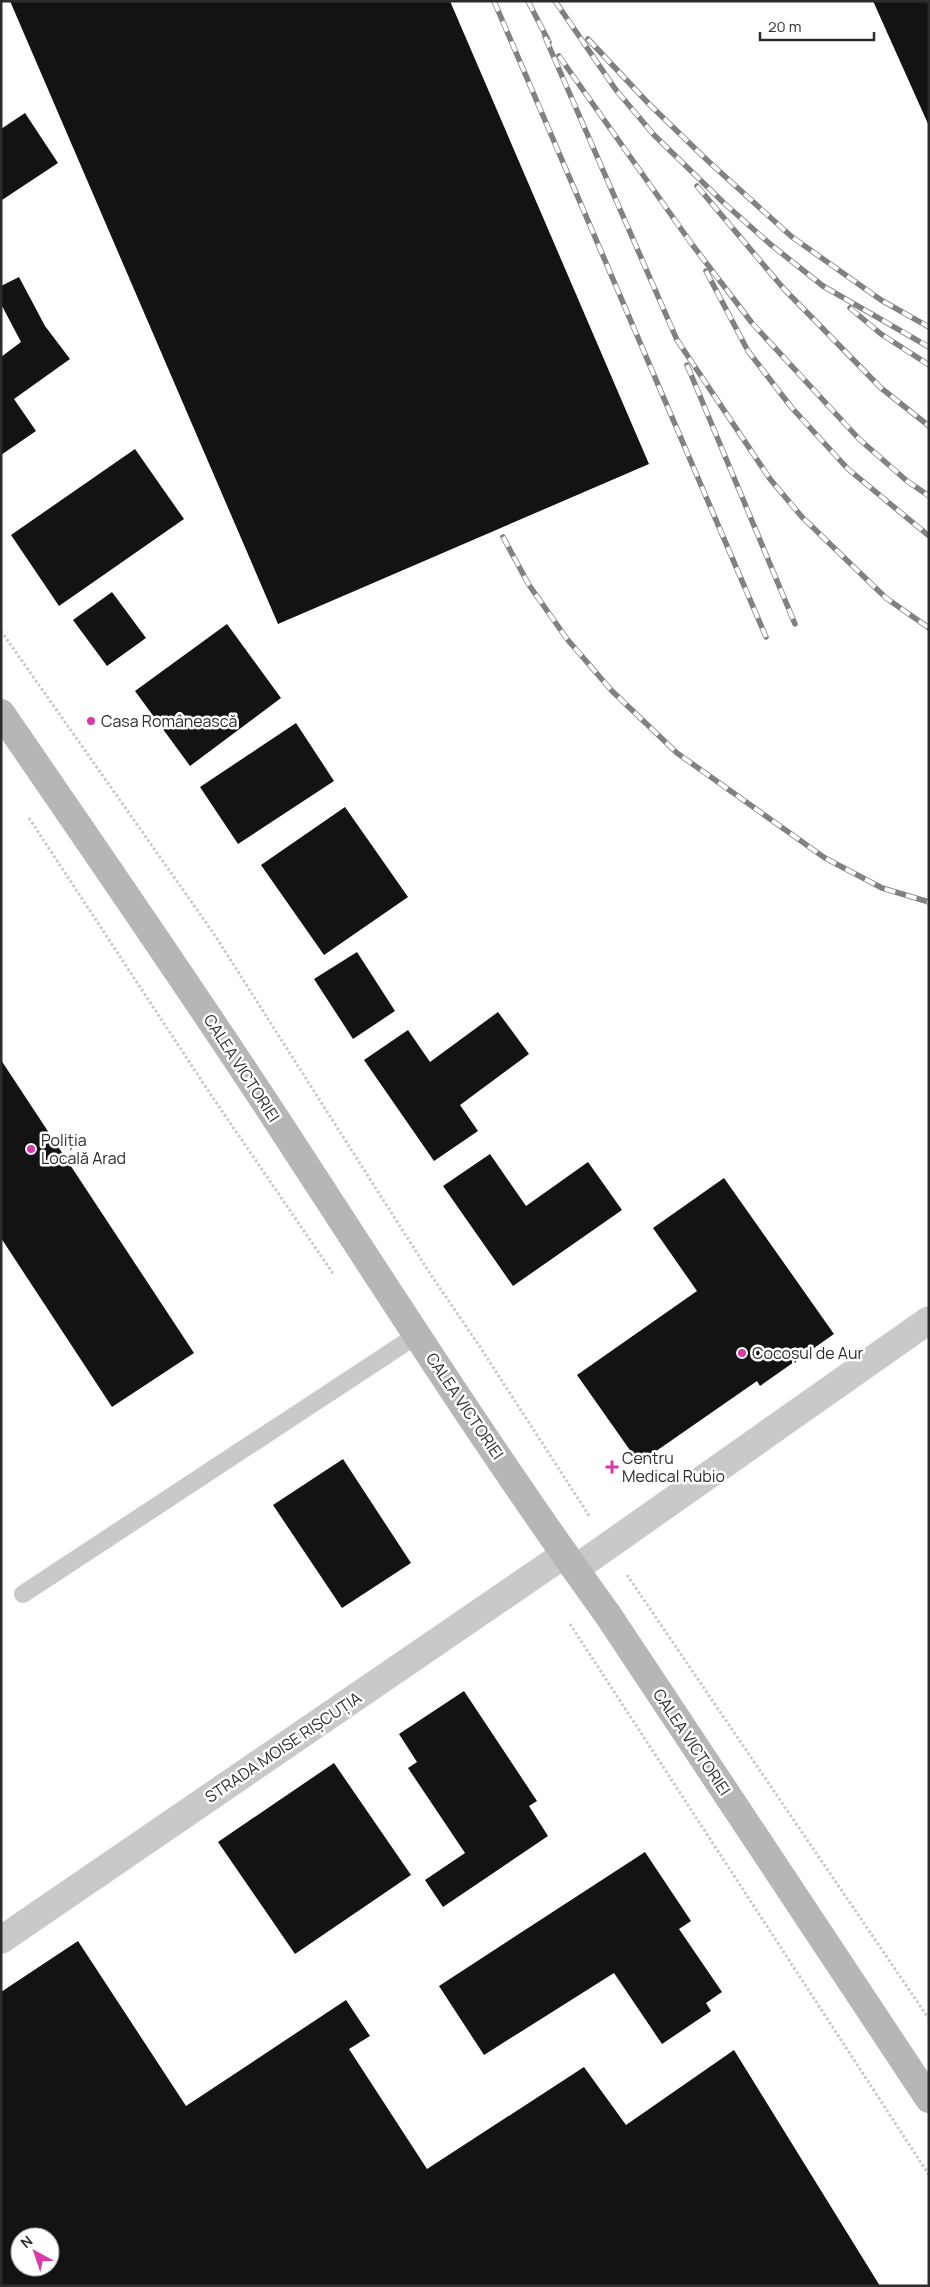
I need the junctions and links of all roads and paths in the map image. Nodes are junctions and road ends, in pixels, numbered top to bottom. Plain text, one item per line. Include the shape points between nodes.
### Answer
1 (1, 631) edge
2 (1, 713) edge
3 (929, 1320) edge
4 (417, 1334) junction
5 (608, 1546) junction
6 (570, 1562) junction
7 (23, 1594) dead end
8 (1, 1940) edge
9 (929, 2019) edge
10 (929, 2099) edge

1 - 5 path via 214,934 425,1267
2 - 4 main road, CALEA VICTORIEI via 198,1000
3 - 5 street, STRADA MOISE RIȘCUȚIA
4 - 6 main road, CALEA VICTORIEI
4 - 7 lane
5 - 6 street, STRADA MOISE RIȘCUȚIA
5 - 9 path
6 - 8 street, STRADA MOISE RIȘCUȚIA
6 - 10 main road, CALEA VICTORIEI

